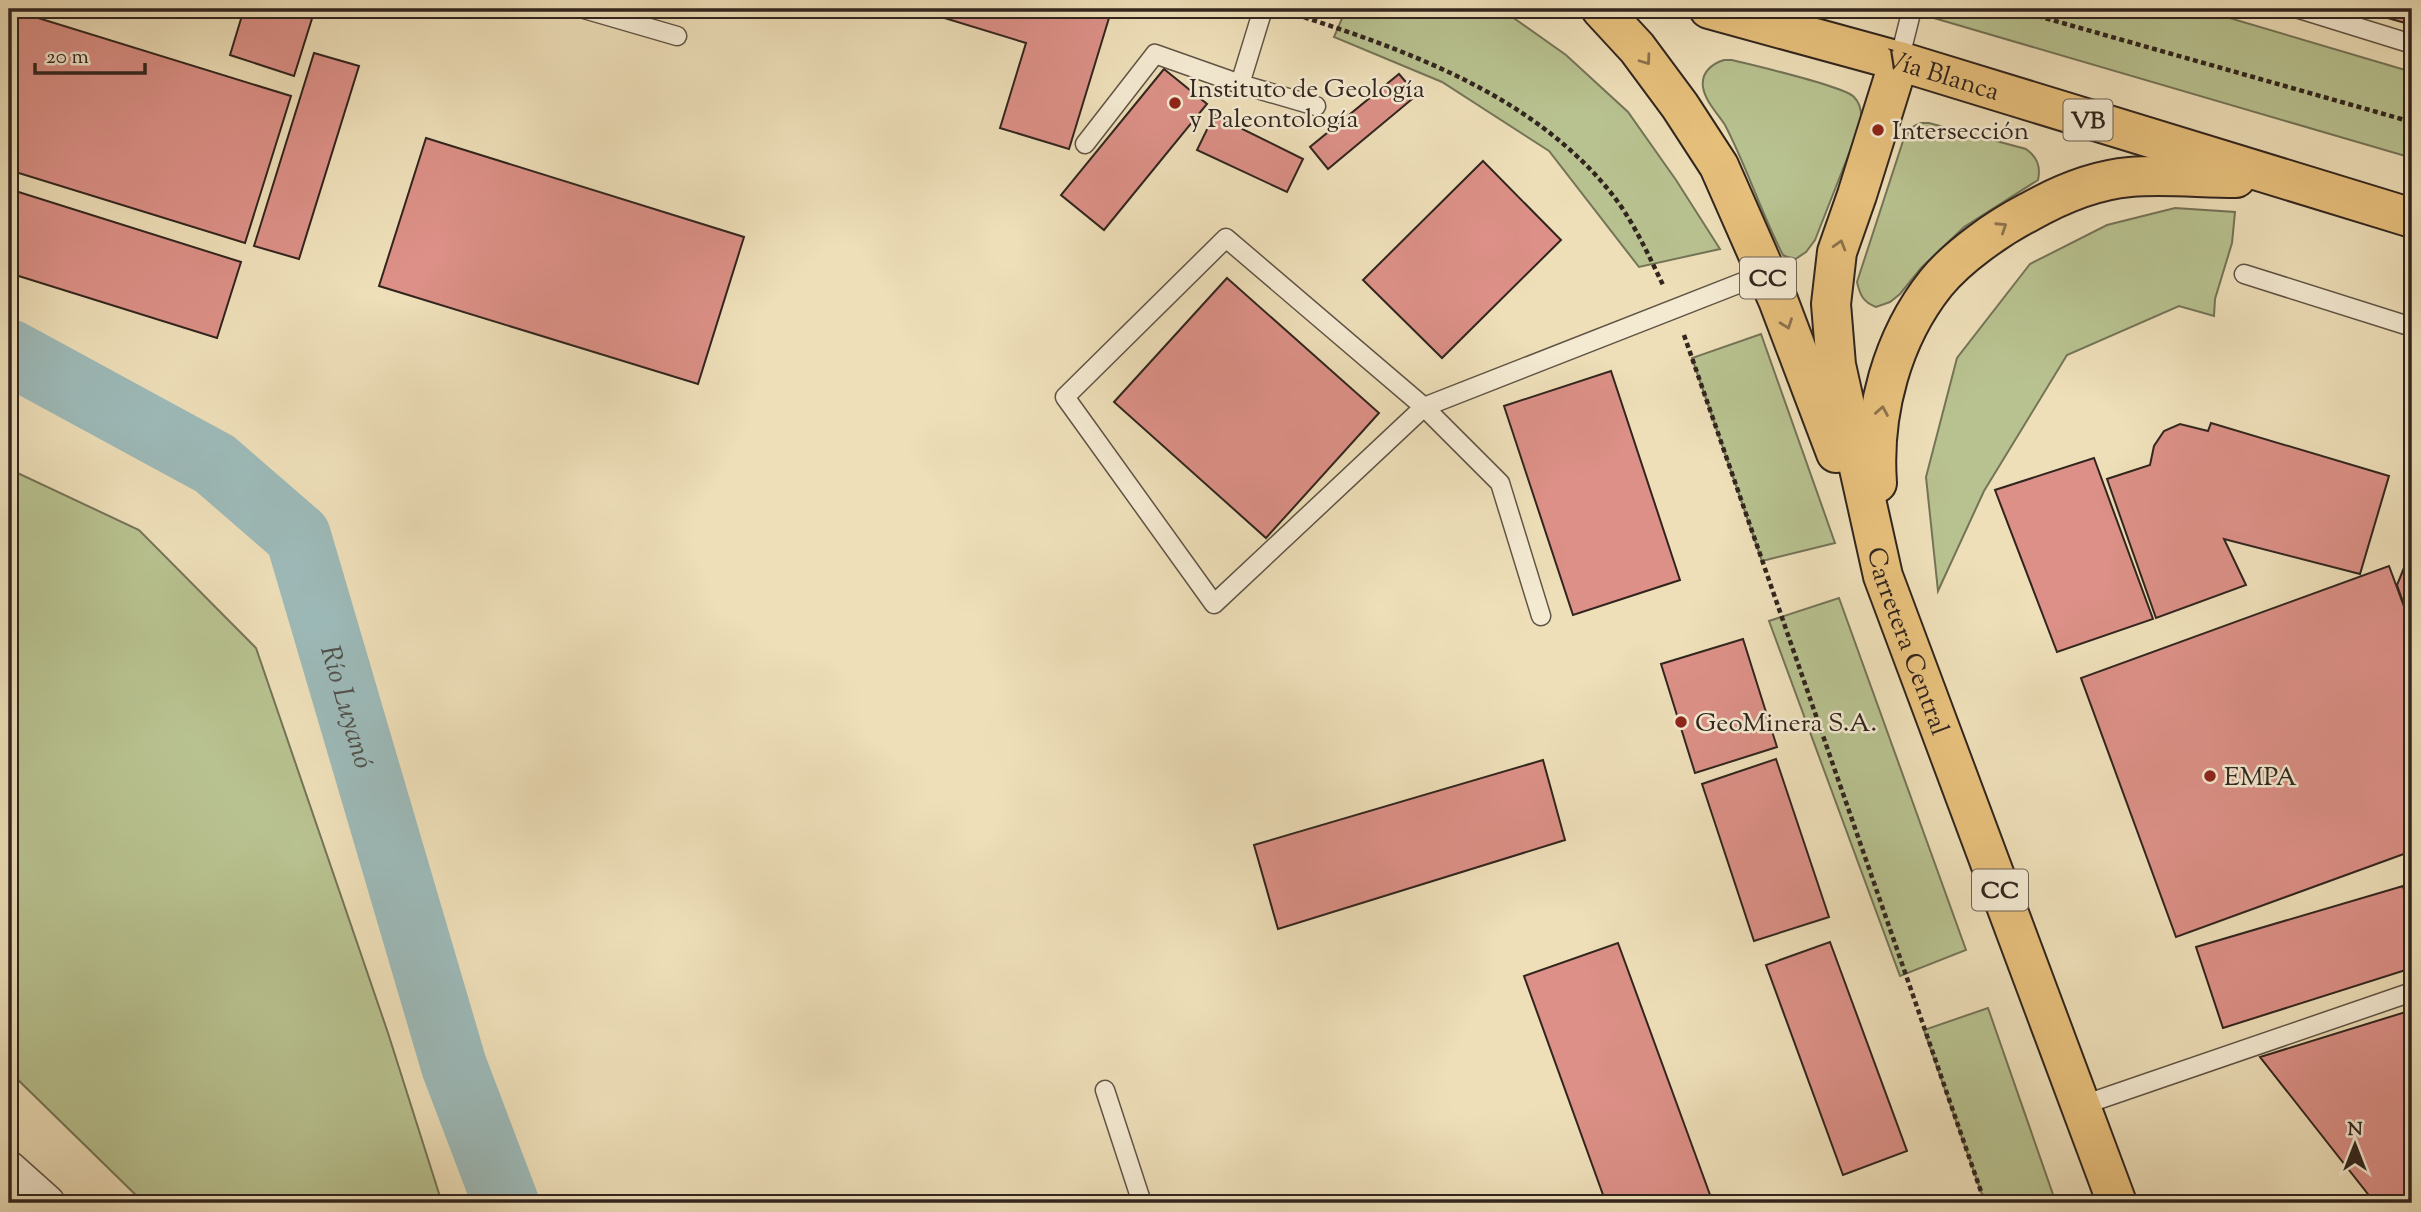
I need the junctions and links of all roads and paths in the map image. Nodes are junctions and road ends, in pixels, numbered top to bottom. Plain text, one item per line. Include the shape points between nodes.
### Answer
1 (584, 9) edge
2 (1263, 9) edge
3 (1278, 9) edge
4 (1601, 9) edge
5 (1709, 9) edge
6 (1912, 9) edge
7 (2013, 9) edge
8 (2299, 9) edge
9 (677, 36) dead end
10 (2412, 44) edge
11 (1899, 61) junction
12 (1240, 83) junction
13 (1316, 106) dead end
14 (2412, 122) edge
15 (1085, 144) dead end
16 (2278, 178) junction
17 (2412, 218) edge
18 (1766, 273) junction
19 (2244, 274) dead end
20 (1675, 309) junction
21 (2412, 327) edge
22 (1424, 407) junction
23 (1883, 576) junction
24 (1541, 616) dead end
25 (2412, 992) edge
26 (1105, 1090) dead end
27 (2080, 1106) junction
28 (9, 1169) edge
29 (47, 1203) edge
30 (1142, 1203) edge
31 (1986, 1203) edge
32 (2117, 1203) edge

1 - 9 lane
2 - 12 lane
3 - 20 path via 1371,39 1469,81 1552,133 1607,188 1639,236
4 -> 18 main road, CC via 1637,48 1719,166
5 - 11 main road, Vía Blanca
6 - 11 lane
7 - 14 path
8 - 10 lane
11 - 16 main road, Vía Blanca / VB
23 -> 11 main road, Carretera Central / CC via 1836,365 1831,304 1837,252
12 - 13 lane
12 - 15 lane via 1155,54
16 - 17 main road, Vía Blanca / VB
23 -> 16 main road via 1875,452 1883,404 1900,341 1937,282 1999,228 2076,191 2130,177
18 - 20 lane
18 -> 23 main road, CC
19 - 21 lane
20 - 22 lane
20 - 31 path
22 - 22 lane via 1226,238 1065,397 1214,604
22 - 24 lane via 1500,483
23 - 27 main road, Carretera Central / CC
25 - 27 lane
26 - 30 lane
27 - 32 main road, Carretera Central / CC
28 - 29 street

